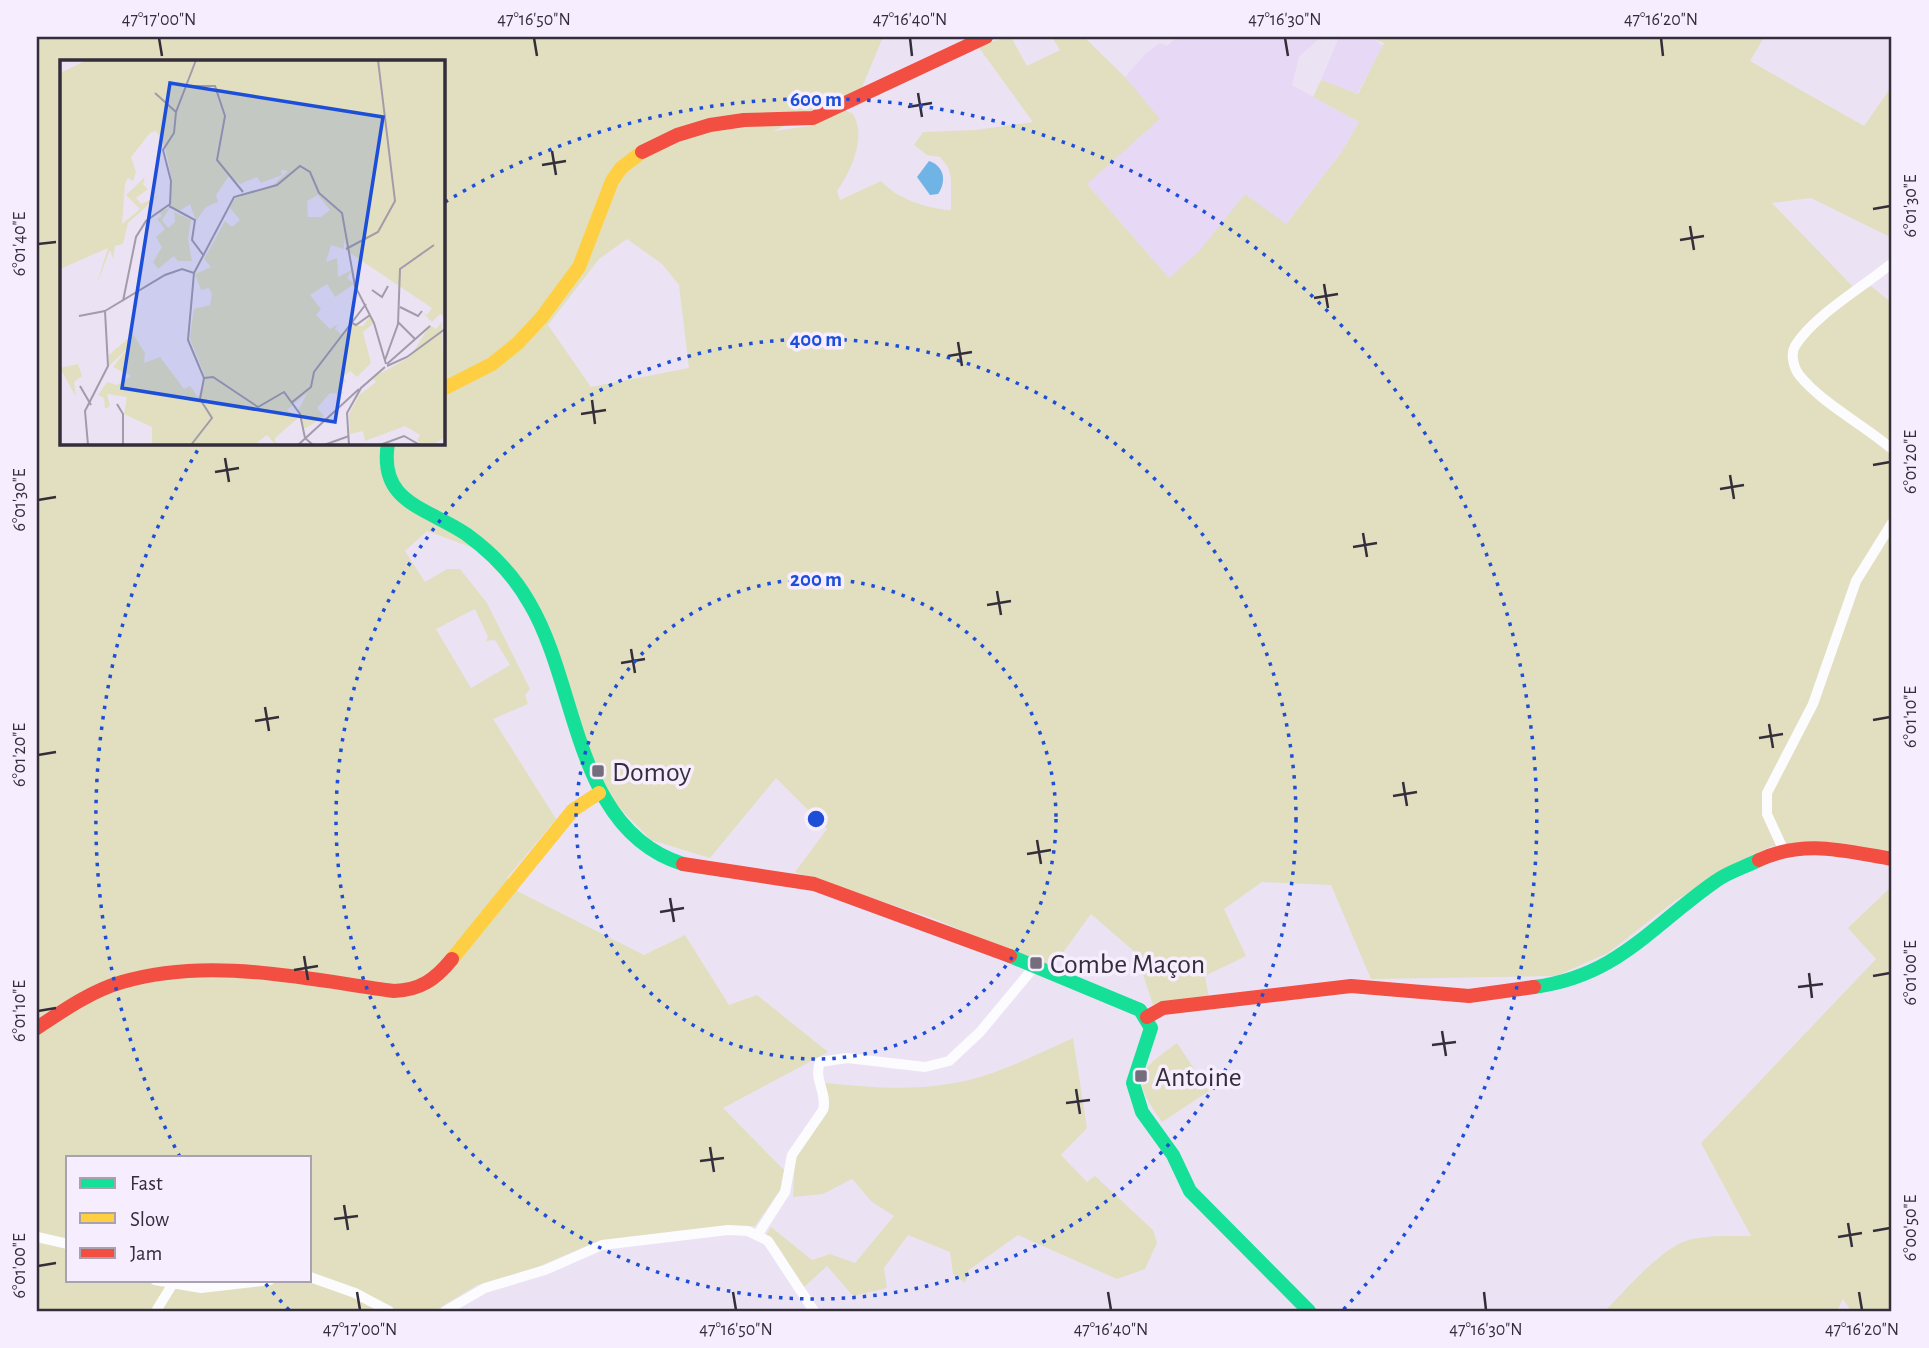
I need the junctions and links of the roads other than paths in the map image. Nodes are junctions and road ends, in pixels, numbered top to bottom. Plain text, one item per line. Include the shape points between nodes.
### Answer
1 (986, 37) edge
2 (1892, 263) edge
3 (444, 389) edge
4 (388, 444) edge
5 (1892, 449) edge
6 (1892, 523) edge
7 (599, 793) junction
8 (1783, 849) junction
9 (1892, 859) edge
10 (1035, 966) junction
11 (1147, 1017) junction
12 (37, 1028) edge
13 (758, 1234) junction
14 (37, 1237) edge
15 (66, 1244) edge
16 (312, 1278) edge
17 (162, 1282) edge
18 (253, 1282) edge
19 (172, 1285) junction
20 (156, 1311) edge
21 (389, 1311) edge
22 (445, 1311) edge
23 (814, 1311) edge
24 (1309, 1311) edge

1 - 3 street via 813,118 711,126 631,159 606,193 579,267 536,325 497,364
2 - 5 street via 1852,292 1795,346 1794,368 1811,387
4 - 7 street via 383,464 399,494 467,535 512,578 531,604 549,642
6 - 8 street via 1856,581 1813,704 1767,793 1767,814
7 - 10 street via 624,828 663,857 702,870 764,874 814,884
7 - 12 street via 573,810 439,975 415,990 241,971 187,971 149,975 109,987
8 - 9 street via 1818,847
8 - 11 street via 1717,880 1600,969 1564,984 1469,996 1351,986 1164,1008
10 - 11 street
10 - 13 street via 980,1032 949,1061 925,1067 847,1058 820,1062 817,1075 826,1102 824,1111 792,1155 785,1192
11 - 24 street via 1151,1034 1133,1083 1142,1112 1173,1155 1190,1191
13 - 22 street via 728,1230 603,1245 545,1270 485,1288
13 - 23 street via 768,1241
14 - 15 street
16 - 21 street
17 - 19 street
18 - 19 street
19 - 20 street

